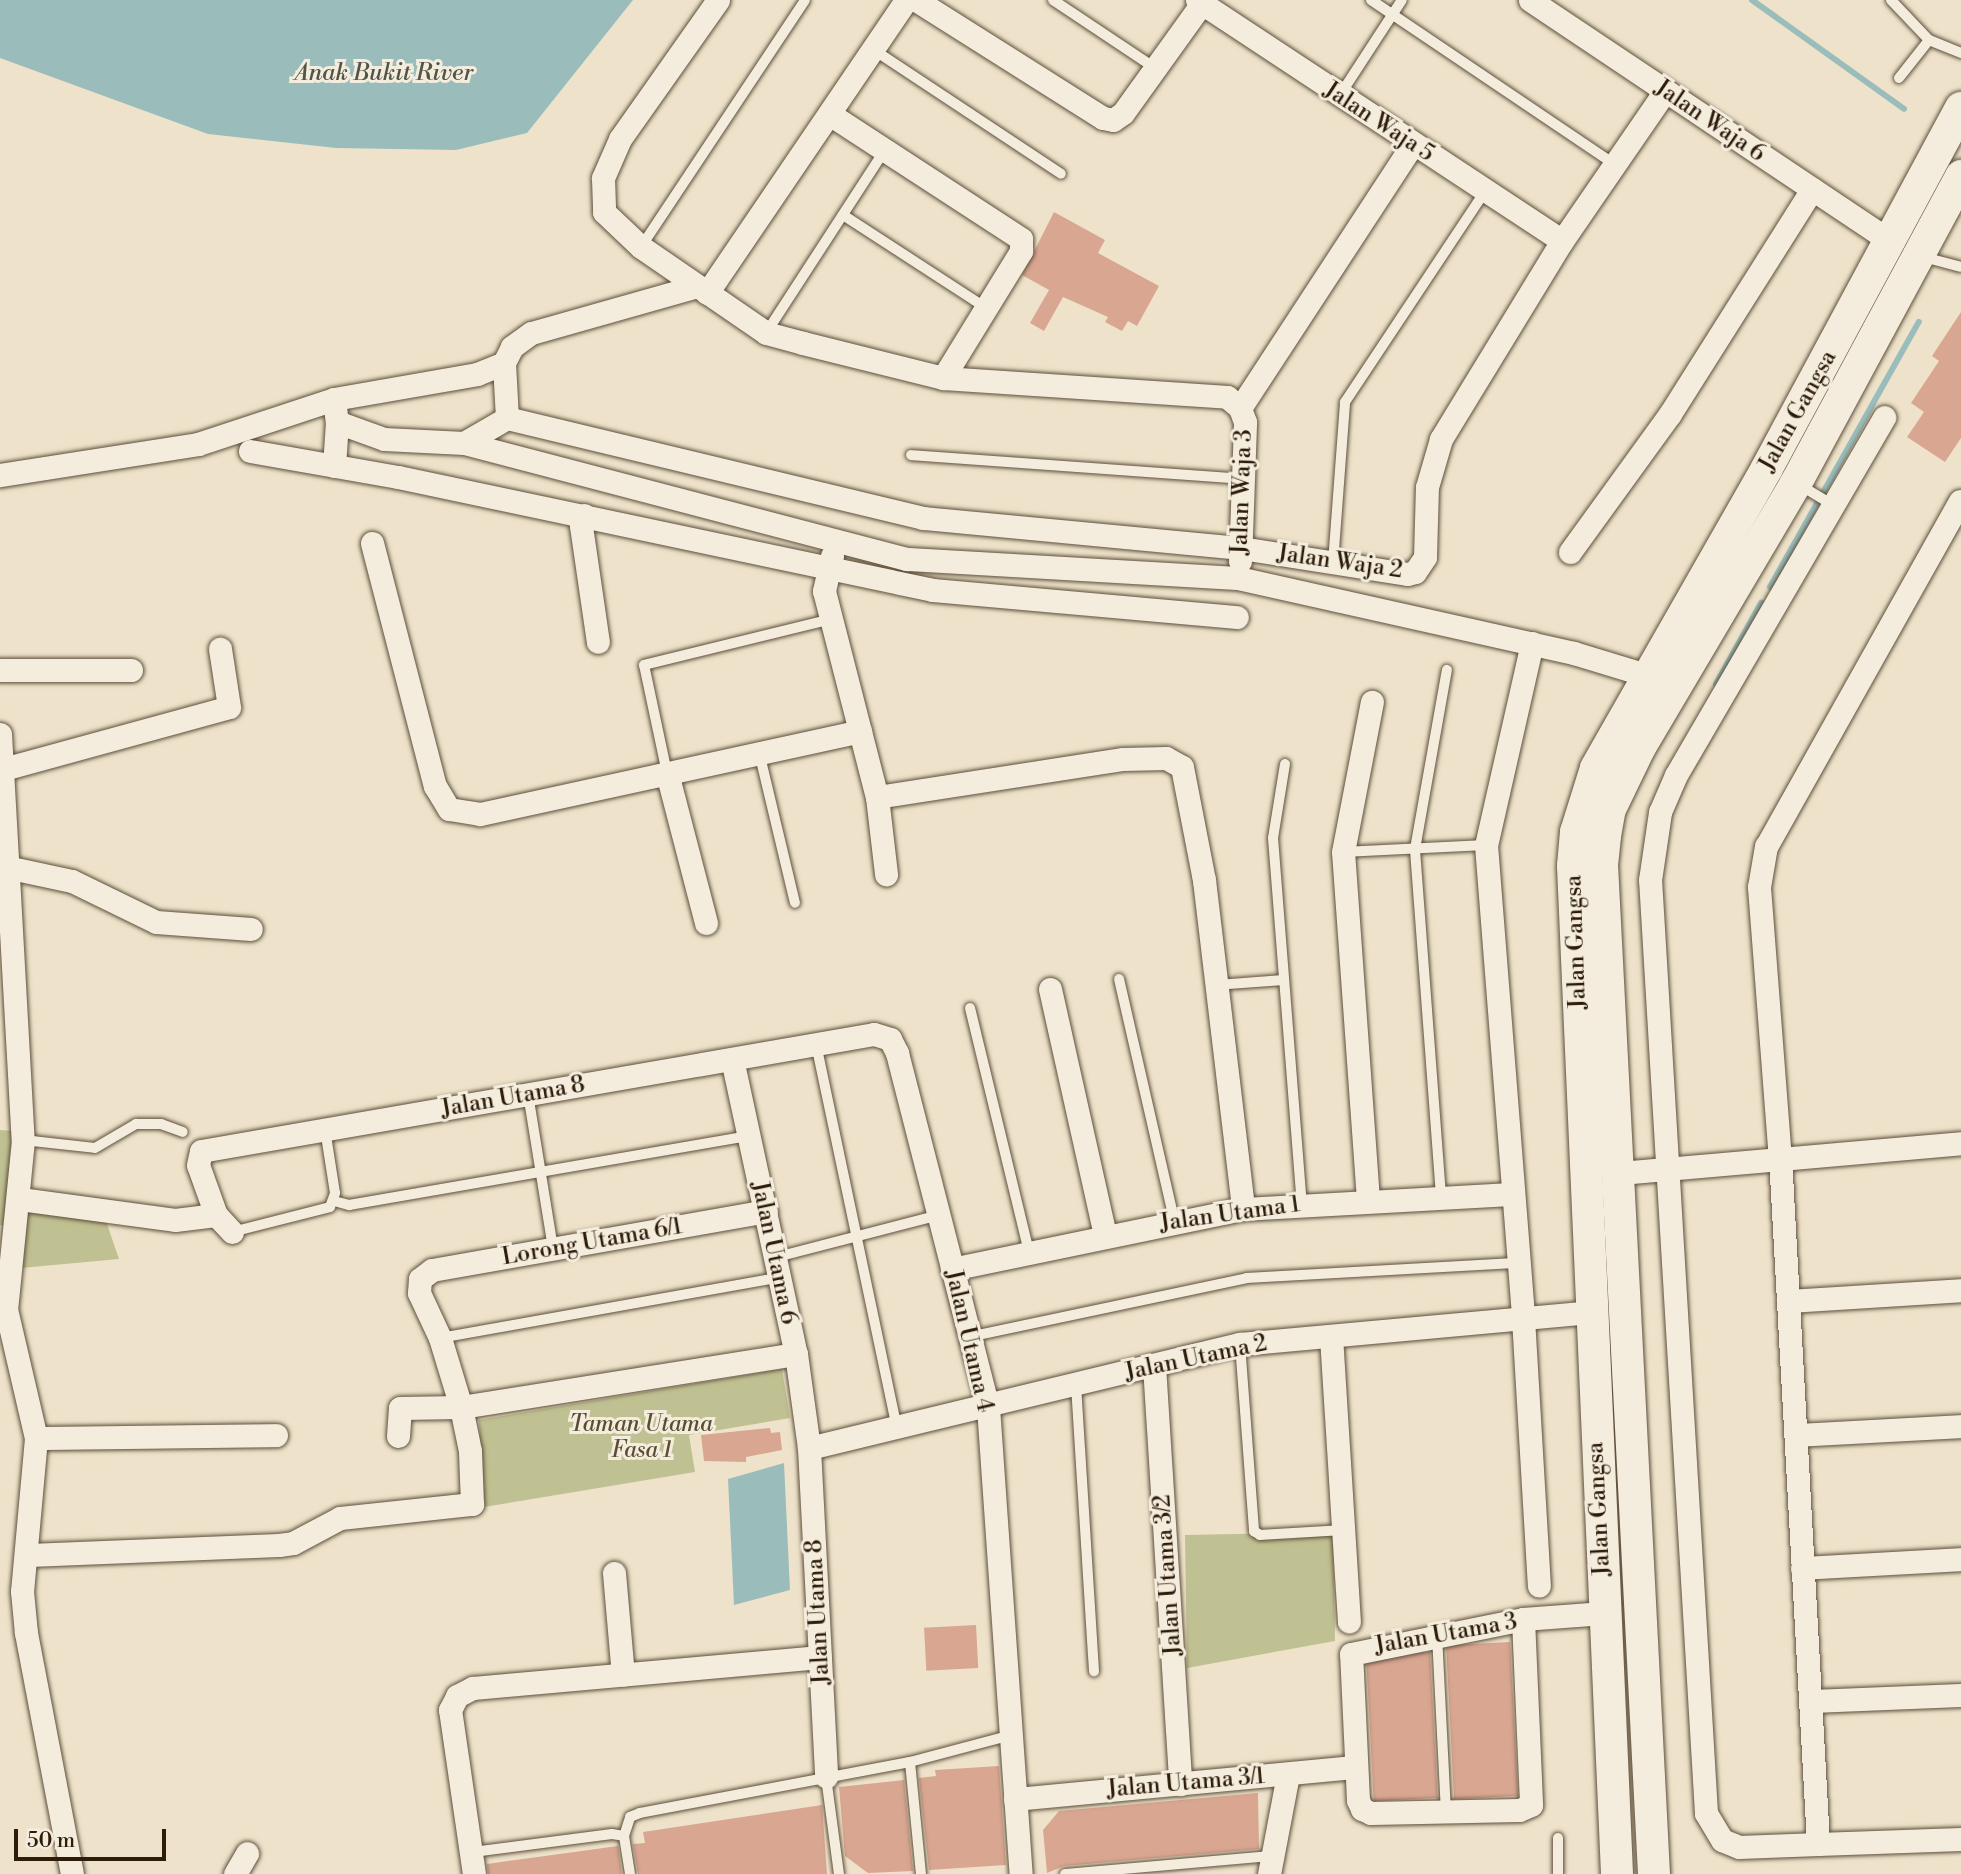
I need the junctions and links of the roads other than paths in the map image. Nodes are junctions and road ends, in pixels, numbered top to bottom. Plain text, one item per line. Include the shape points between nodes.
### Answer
1 (718, 0) edge
2 (805, 0) edge
3 (906, 0) edge
4 (916, 0) edge
5 (1053, 0) edge
6 (1371, 0) edge
7 (1402, 0) edge
8 (1530, 0) edge
9 (1894, 1) edge
10 (1200, 2) edge
11 (1392, 14) junction
12 (1929, 40) junction
13 (874, 50) junction
14 (1961, 53) edge
15 (1155, 68) junction
16 (1899, 79) dead end
17 (1665, 91) junction
18 (1340, 96) junction
19 (1961, 108) edge
20 (831, 115) junction
21 (1412, 145) junction
22 (886, 148) junction
23 (1614, 164) junction
24 (1061, 174) dead end
25 (1961, 176) edge
26 (1812, 189) junction
27 (1486, 190) junction
28 (843, 215) junction
29 (1562, 241) junction
30 (641, 247) junction
31 (1904, 248) junction
32 (1961, 267) edge
33 (700, 290) junction
34 (986, 308) junction
35 (766, 333) junction
36 (504, 363) junction
37 (943, 377) junction
38 (334, 399) junction
39 (1240, 408) junction
40 (1884, 417) dead end
41 (506, 418) junction
42 (337, 422) junction
43 (464, 443) junction
44 (250, 451) dead end
45 (911, 455) dead end
46 (334, 466) junction
47 (0, 475) edge
48 (1244, 479) junction
49 (1799, 485) junction
50 (1960, 501) edge
51 (1829, 502) junction
52 (584, 515) junction
53 (835, 542) junction
54 (372, 543) dead end
55 (1241, 548) junction
56 (1570, 552) dead end
57 (1333, 563) junction
58 (1048, 567) junction
59 (829, 569) junction
60 (1238, 578) junction
61 (1045, 600) junction
62 (1237, 617) dead end
63 (831, 619) junction
64 (598, 642) dead end
65 (1532, 643) junction
66 (219, 649) dead end
67 (0, 670) edge
68 (131, 670) dead end
69 (1447, 670) dead end
70 (1646, 675) junction
71 (1372, 702) dead end
72 (860, 731) junction
73 (0, 734) edge
74 (759, 752) junction
75 (1285, 764) dead end
76 (3, 769) junction
77 (667, 773) junction
78 (877, 797) junction
79 (1486, 845) junction
80 (1415, 849) junction
81 (1343, 852) junction
82 (10, 868) junction
83 (886, 874) dead end
84 (795, 903) dead end
85 (706, 923) dead end
86 (251, 929) dead end
87 (1119, 979) dead end
88 (1282, 980) junction
89 (1213, 985) junction
90 (1050, 989) dead end
91 (970, 1008) dead end
92 (890, 1039) joint
93 (816, 1044) junction
94 (732, 1059) junction
95 (528, 1094) junction
96 (325, 1129) junction
97 (183, 1132) dead end
98 (749, 1136) junction
99 (23, 1140) junction
100 (1961, 1143) edge
101 (1780, 1157) junction
102 (1668, 1170) junction
103 (540, 1173) junction
104 (1620, 1173) junction
105 (1513, 1194) junction
106 (1441, 1196) junction
107 (20, 1199) junction
108 (1368, 1200) junction
109 (334, 1201) junction
110 (1302, 1203) junction
111 (1243, 1209) junction
112 (766, 1211) junction
113 (939, 1215) junction
114 (1174, 1220) junction
115 (224, 1223) junction
116 (1105, 1235) junction
117 (858, 1236) junction
118 (553, 1249) junction
119 (1029, 1252) junction
120 (1519, 1263) junction
121 (779, 1267) junction
122 (952, 1269) junction
123 (1961, 1290) edge
124 (1788, 1301) junction
125 (3, 1309) edge
126 (1590, 1312) junction
127 (1523, 1318) junction
128 (1331, 1336) junction
129 (968, 1337) junction
130 (440, 1338) junction
131 (1240, 1344) junction
132 (796, 1354) junction
133 (1154, 1366) junction
134 (1076, 1385) junction
135 (461, 1407) junction
136 (988, 1407) junction
137 (1961, 1426) edge
138 (897, 1427) junction
139 (276, 1436) dead end
140 (398, 1436) dead end
141 (1796, 1436) junction
142 (36, 1438) junction
143 (809, 1448) junction
144 (1343, 1530) junction
145 (29, 1556) junction
146 (1961, 1559) edge
147 (1802, 1568) junction
148 (614, 1573) dead end
149 (1539, 1587) dead end
150 (1604, 1613) junction
151 (1523, 1619) junction
152 (1349, 1621) dead end
153 (1437, 1635) junction
154 (820, 1657) junction
155 (1094, 1671) dead end
156 (623, 1675) junction
157 (1961, 1695) edge
158 (1811, 1701) junction
159 (1009, 1736) junction
160 (910, 1762) junction
161 (1356, 1767) junction
162 (1288, 1774) junction
163 (826, 1777) junction
164 (1180, 1784) junction
165 (1015, 1799) junction
166 (1446, 1811) junction
167 (624, 1836) junction
168 (1558, 1838) dead end
169 (1961, 1839) edge
170 (1818, 1843) junction
171 (247, 1853) dead end
172 (473, 1863) edge
173 (1270, 1865) edge
174 (72, 1874) edge
175 (234, 1874) edge
176 (630, 1874) edge
177 (839, 1874) edge
178 (921, 1874) edge
179 (1021, 1874) edge
180 (1065, 1874) edge
181 (1558, 1874) edge
182 (1617, 1874) edge
183 (1654, 1874) edge

1 - 30 street via 620,139 603,178 604,212
2 - 30 lane
3 - 13 street
4 - 15 street via 1103,118 1113,120 1123,114
5 - 15 lane
6 - 11 lane
7 - 11 lane
8 - 17 street, Jalan Waja 6
9 - 12 lane
10 - 15 street
10 - 18 street, Jalan Waja 5
11 - 18 lane
11 - 23 lane
12 - 14 lane
12 - 16 lane
13 - 20 street
13 - 24 lane
17 - 23 street, Jalan Waja 2
17 - 26 street, Jalan Waja 6
18 - 21 street, Jalan Waja 5
19 - 31 main road, Jalan Gangsa
20 - 22 street
20 - 33 street
21 - 27 street, Jalan Waja 5
21 - 39 street
22 - 28 lane
22 - 34 street via 1021,239 1021,251
23 - 29 street, Jalan Waja 2
25 - 31 main road, Jalan Gangsa
26 - 31 street, Jalan Waja 6
26 - 56 street via 1670,414
27 - 29 street, Jalan Waja 5
27 - 57 lane via 1345,402
28 - 34 lane
28 - 35 lane
29 - 57 street, Jalan Waja 2 via 1441,439 1427,487 1421,565 1407,574
30 - 33 street
31 - 32 lane
31 - 49 main road, Jalan Gangsa
31 - 70 main road, Jalan Gangsa
33 - 35 street
33 - 36 street via 531,333 512,347
34 - 37 street
35 - 37 street
36 - 38 street via 477,374
36 - 41 street
37 - 39 street via 1227,397
38 - 42 street
38 - 47 street via 198,444
39 - 48 street, Jalan Waja 3 via 1245,422
40 - 51 street
41 - 43 street
41 - 55 street, Jalan Waja 2 via 923,518
42 - 43 street via 384,439
42 - 46 street
43 - 53 street
44 - 46 street
45 - 48 lane
46 - 52 street
48 - 55 street, Jalan Waja 3
49 - 51 lane
49 - 104 main road, Jalan Gangsa via 1640,747 1610,808 1602,865
50 - 101 street via 1869,656 1760,863
51 - 102 street via 1676,775 1660,812 1650,880
52 - 59 street
52 - 64 street via 581,526
53 - 58 street via 907,559
53 - 59 street
54 - 77 street via 435,786 449,809 480,814
55 - 57 street, Jalan Waja 2
55 - 60 street, Jalan Waja 3
58 - 60 street
58 - 61 street
59 - 61 street via 933,590
59 - 63 street via 824,591
60 - 65 street
61 - 62 street
63 - 72 street
63 - 77 lane via 644,665
65 - 70 street
65 - 79 street
66 - 76 street via 229,707
67 - 68 street
69 - 80 lane
70 - 126 main road, Jalan Gangsa via 1582,803 1573,866
71 - 81 street
72 - 74 street
72 - 78 street
73 - 76 street
74 - 77 street
74 - 84 lane
75 - 88 lane via 1273,838
76 - 82 street
77 - 85 street
78 - 83 street
78 - 89 street via 1123,759 1175,761 1187,778 1204,880
79 - 80 lane
79 - 105 street
80 - 81 lane
80 - 106 lane
81 - 108 street
82 - 86 street via 72,881 156,922
82 - 99 street
87 - 114 lane
88 - 89 lane
88 - 110 lane
89 - 111 street
90 - 116 street
91 - 119 lane
92 - 93 street, Jalan Utama 8 via 874,1034
92 - 113 street, Jalan Utama 4
93 - 94 street, Jalan Utama 8
93 - 117 lane
94 - 95 street, Jalan Utama 8
94 - 98 street, Jalan Utama 6
95 - 96 street, Jalan Utama 8
95 - 103 lane
96 - 109 lane
96 - 115 street, Jalan Utama 8 via 201,1151 198,1164
97 - 99 lane via 169,1125 135,1124 95,1147
98 - 103 lane
98 - 112 street, Jalan Utama 6
99 - 107 street
100 - 101 street
101 - 102 street
101 - 124 street
102 - 104 street
102 - 170 street via 1706,1813 1721,1840 1739,1847
103 - 109 lane via 349,1206
103 - 118 lane
104 - 183 main road, Jalan Gangsa
105 - 106 street, Jalan Utama 1
105 - 120 street
106 - 108 street, Jalan Utama 1
107 - 115 street
107 - 125 street
108 - 110 street, Jalan Utama 1
109 - 115 lane via 323,1212
110 - 111 street, Jalan Utama 1
111 - 114 street, Jalan Utama 1
112 - 118 street, Lorong Utama 6/1
112 - 121 street, Jalan Utama 6
113 - 117 lane
113 - 122 street, Jalan Utama 4
114 - 116 street, Jalan Utama 1
116 - 119 street, Jalan Utama 1
117 - 121 lane
117 - 138 lane
118 - 130 street, Lorong Utama 6/1 via 432,1270 420,1279 419,1293
119 - 122 street, Jalan Utama 1
120 - 127 street
120 - 129 lane via 1247,1278
121 - 130 lane
121 - 132 street, Jalan Utama 6
122 - 129 street, Jalan Utama 4
123 - 124 street
124 - 141 street
125 - 142 street
126 - 127 street, Jalan Utama 2
126 - 150 main road, Jalan Gangsa
127 - 128 street, Jalan Utama 2
127 - 149 street
128 - 131 street, Jalan Utama 2
128 - 144 street, Jalan Utama 3
129 - 136 street, Jalan Utama 4
130 - 135 street
131 - 133 street, Jalan Utama 2
131 - 144 lane via 1254,1531 1260,1535
132 - 135 street
132 - 143 street, Jalan Utama 6
133 - 134 street, Jalan Utama 2
133 - 164 street, Jalan Utama 3/2
134 - 136 street, Jalan Utama 2
134 - 155 lane
135 - 140 street via 400,1408
135 - 145 street via 471,1451 472,1504 340,1518 293,1543 279,1545
136 - 138 street, Jalan Utama 2
136 - 159 street, Jalan Utama 4
137 - 141 street
138 - 143 street, Jalan Utama 2
139 - 142 street
141 - 147 street
142 - 145 street
143 - 154 street, Jalan Utama 8
144 - 152 street, Jalan Utama 3
145 - 174 street via 22,1591 26,1633
146 - 147 street
147 - 158 street
148 - 156 street
150 - 151 street, Jalan Utama 3
150 - 182 main road, Jalan Gangsa
151 - 153 street, Jalan Utama 3
151 - 166 street via 1531,1805 1519,1810
153 - 161 street, Jalan Utama 3 via 1351,1654
153 - 166 lane
154 - 156 street
154 - 163 street, Jalan Utama 8
156 - 172 street via 473,1688 457,1696 450,1710
157 - 158 street
158 - 170 street
159 - 160 lane
159 - 165 street, Jalan Utama 4
160 - 163 lane
160 - 178 lane
161 - 162 street, Jalan Utama 3/1
161 - 166 street, Jalan Utama 3 via 1358,1800 1371,1813
162 - 164 street, Jalan Utama 3/1
162 - 173 street
163 - 167 lane via 640,1813 630,1817
163 - 177 lane
164 - 165 street, Jalan Utama 3/1
165 - 179 street, Jalan Utama 4
167 - 172 lane via 612,1834
167 - 176 lane
168 - 181 lane
169 - 170 street
171 - 175 street
173 - 180 lane

